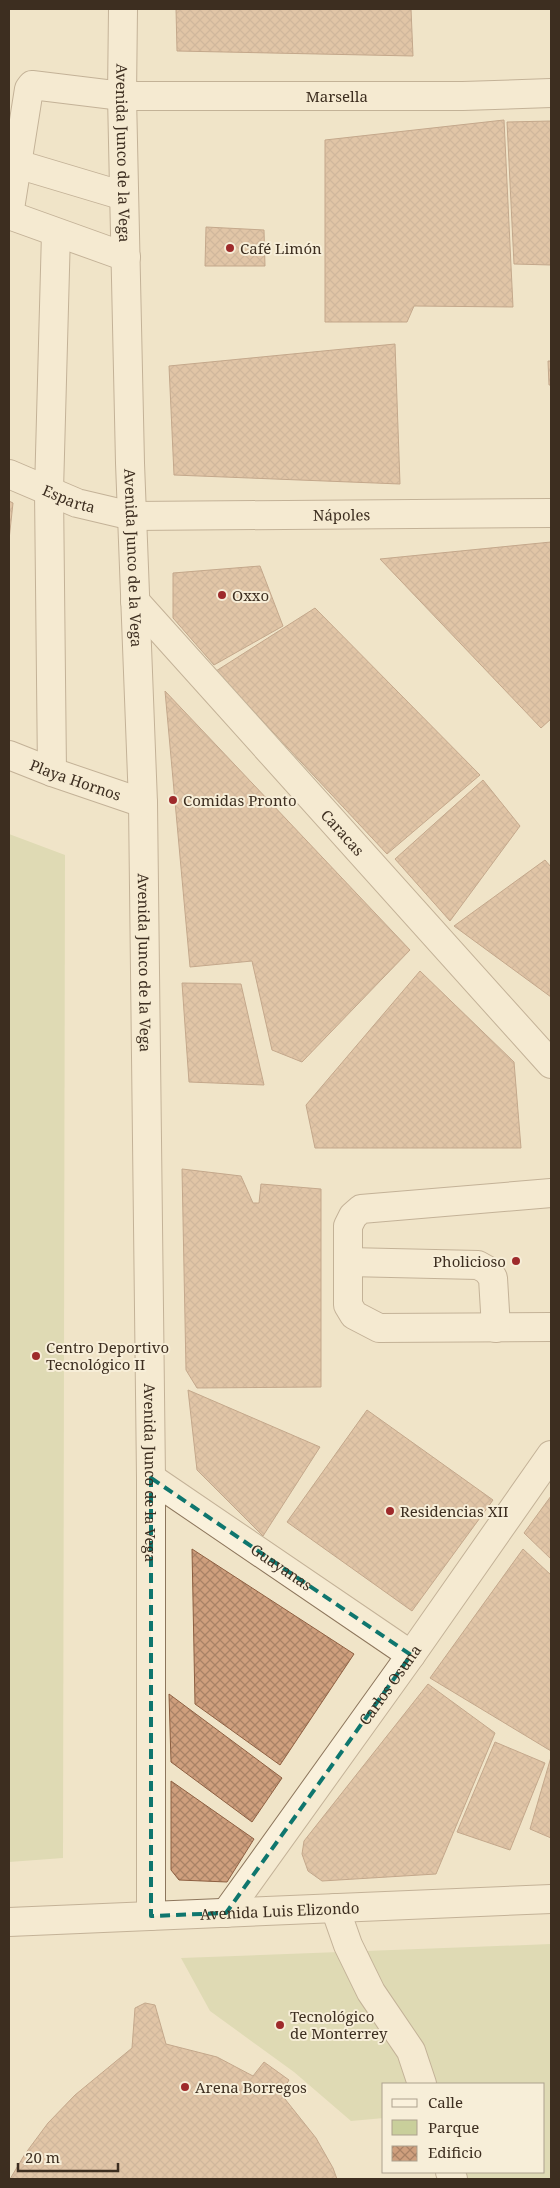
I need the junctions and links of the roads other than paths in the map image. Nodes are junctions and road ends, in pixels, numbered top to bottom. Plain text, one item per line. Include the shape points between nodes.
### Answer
1 (123, 9) edge
2 (551, 93) edge
3 (122, 96) junction
4 (17, 164) junction
5 (124, 196) junction
6 (9, 215) edge
7 (56, 233) junction
8 (126, 257) junction
9 (9, 474) edge
10 (49, 491) junction
11 (551, 513) edge
12 (132, 516) junction
13 (135, 601) junction
14 (9, 755) edge
15 (52, 772) junction
16 (143, 803) junction
17 (551, 1064) edge
18 (551, 1077) edge
19 (551, 1193) edge
20 (348, 1262) junction
21 (551, 1327) edge
22 (496, 1328) junction
23 (551, 1455) edge
24 (151, 1478) junction
25 (411, 1656) junction
26 (551, 1899) edge
27 (335, 1908) junction
28 (226, 1913) junction
29 (151, 1916) junction
30 (9, 1922) edge
31 (422, 2083) edge

1 - 3 street, Avenida Junco de la Vega
2 - 3 street, Marsella
3 - 4 street, Marsella via 30,86
3 - 5 street, Avenida Junco de la Vega
4 - 5 street
4 - 6 street
5 - 8 street, Avenida Junco de la Vega
6 - 7 street
7 - 8 street
7 - 10 street
8 - 12 street, Avenida Junco de la Vega
9 - 10 street, Esparta
10 - 12 street, Esparta
10 - 15 street
11 - 12 street, Nápoles
12 - 13 street, Avenida Junco de la Vega
13 - 16 street, Avenida Junco de la Vega
13 - 17 street, Caracas
14 - 15 street, Playa Hornos
15 - 16 street, Playa Hornos
16 - 24 street, Avenida Junco de la Vega
17 - 18 street
19 - 20 street via 361,1209 348,1226
20 - 22 street via 348,1305 364,1322 379,1328
20 - 22 street via 478,1265 493,1278
21 - 22 street
23 - 25 street, Carlos Osuna
24 - 25 street, Guayanas
24 - 29 street, Avenida Junco de la Vega
25 - 28 street, Carlos Osuna
26 - 27 street, Avenida Luis Elizondo
27 - 28 street, Avenida Luis Elizondo
27 - 31 street via 348,1945 371,1992 411,2051
28 - 29 street, Avenida Luis Elizondo
29 - 30 street, Avenida Luis Elizondo

